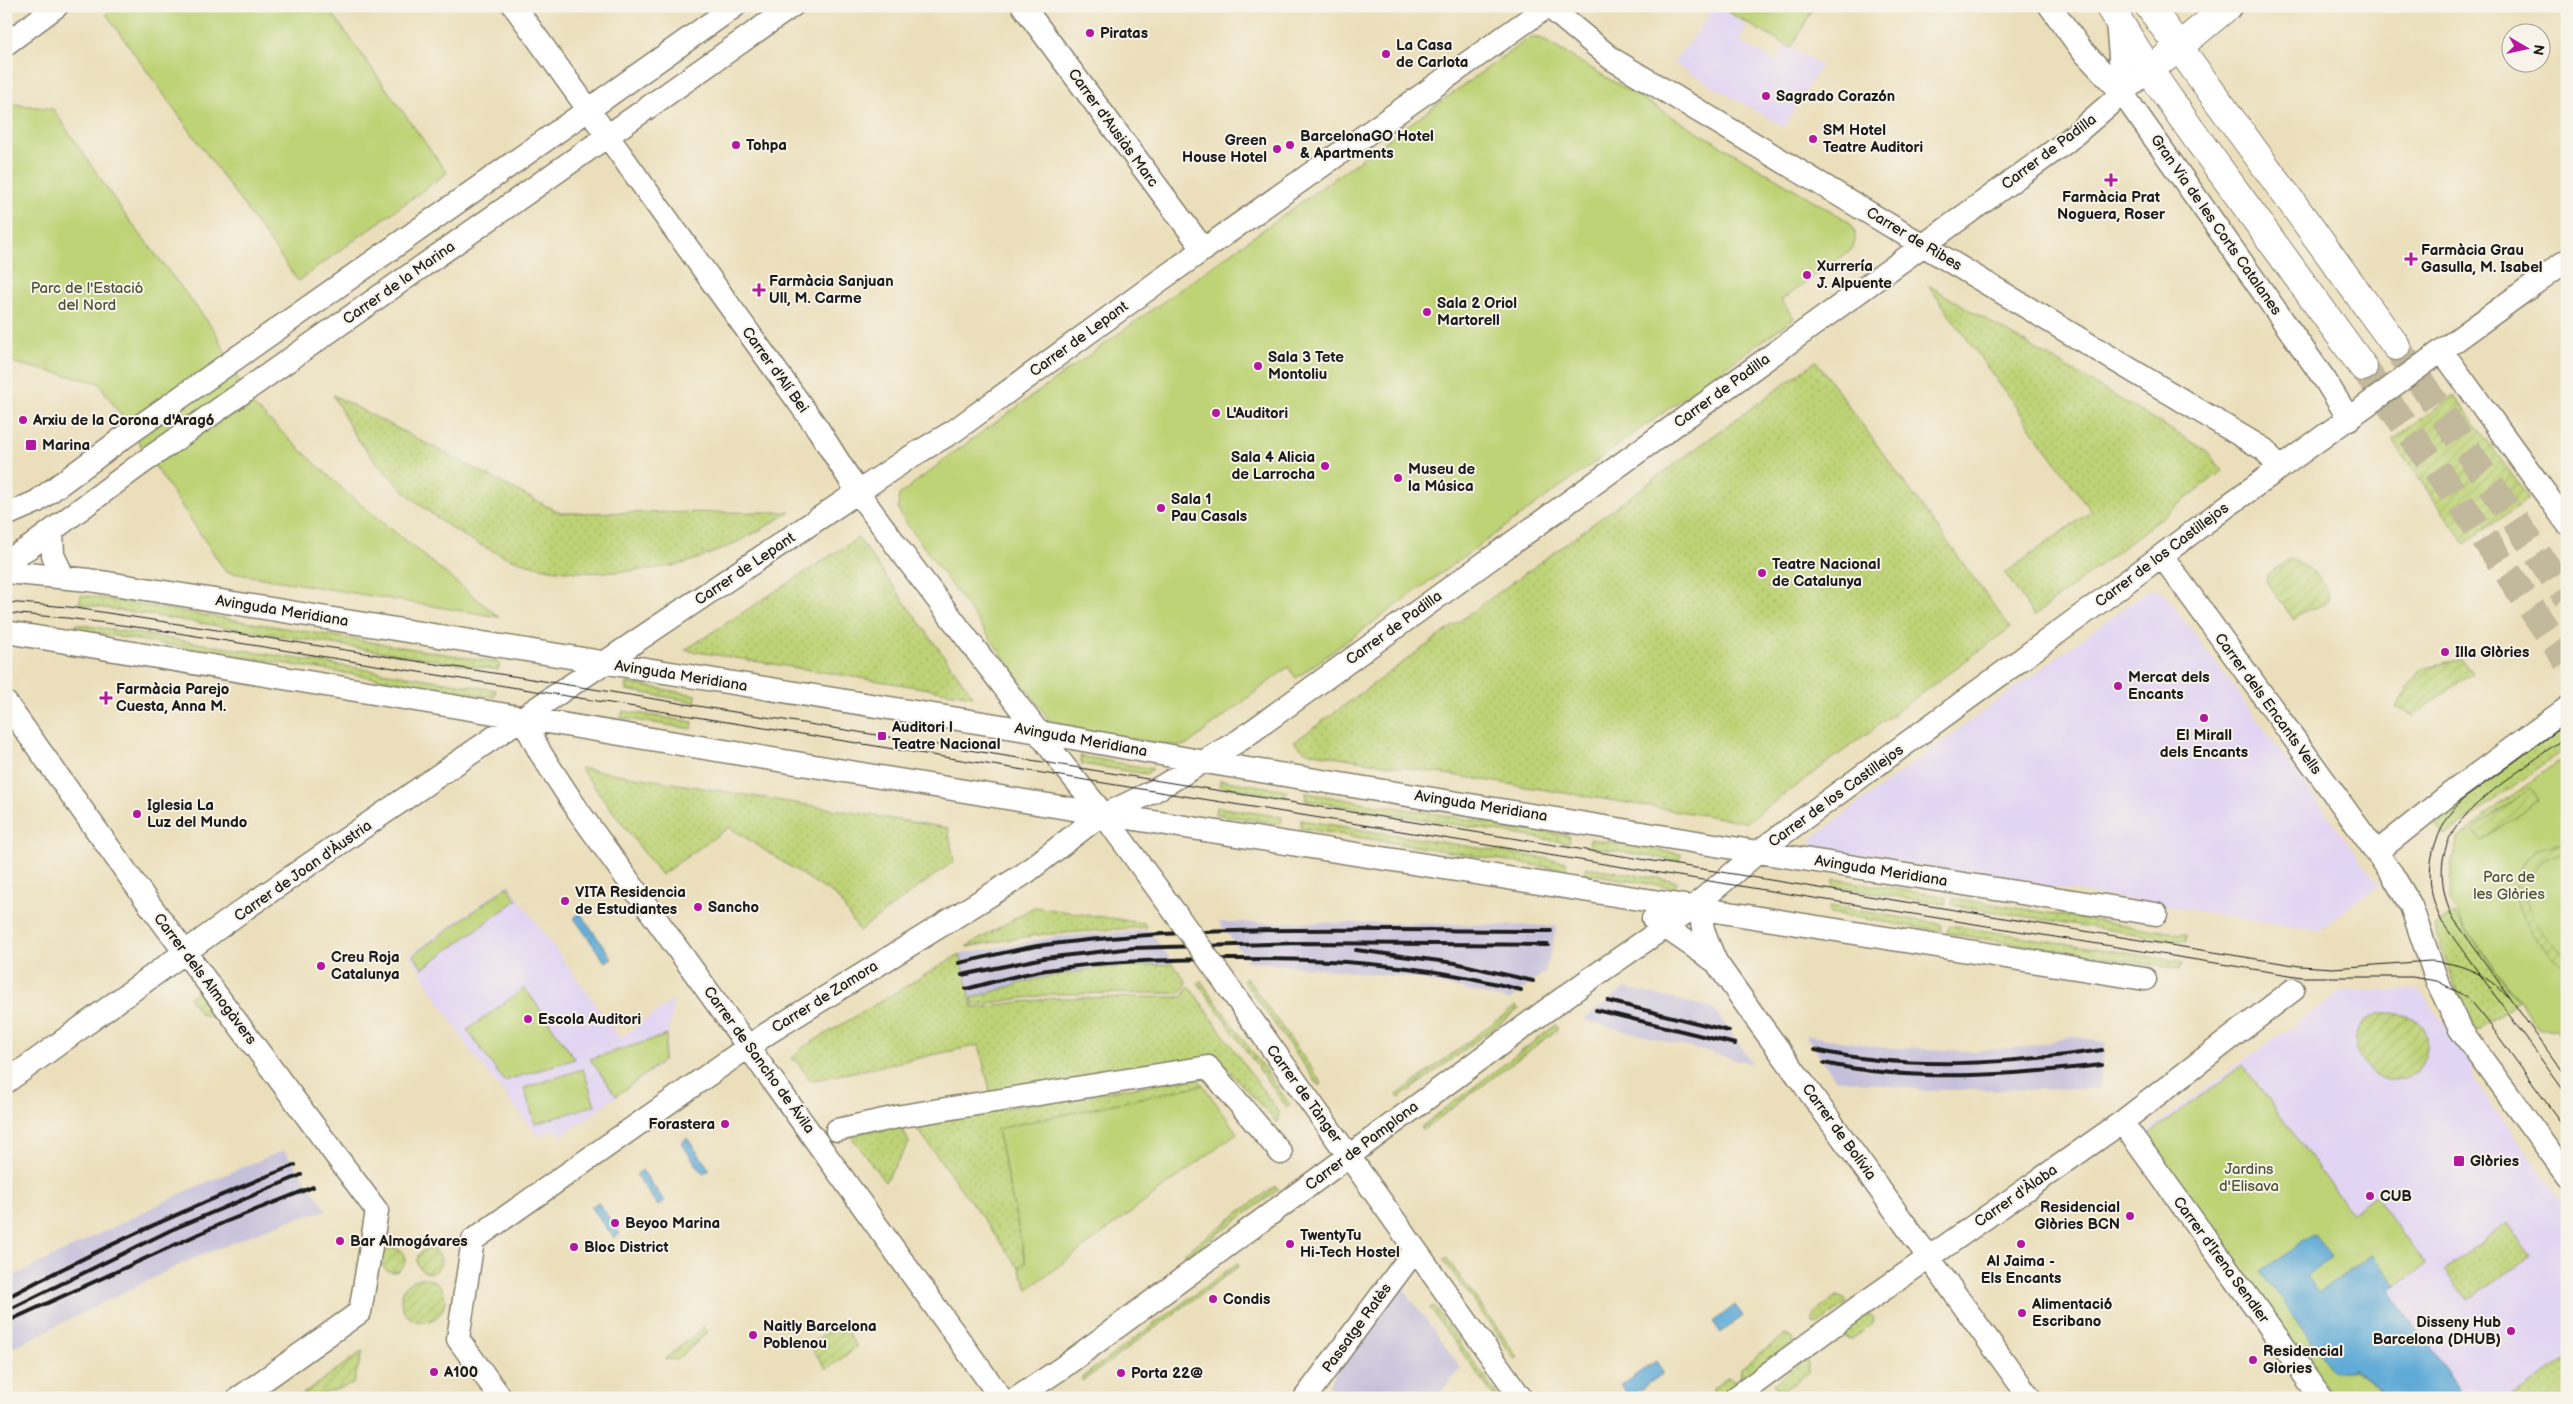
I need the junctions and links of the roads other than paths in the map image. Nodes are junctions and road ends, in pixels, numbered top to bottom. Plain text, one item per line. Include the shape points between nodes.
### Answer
1 (57, 6) edge
2 (514, 6) edge
3 (735, 6) edge
4 (792, 6) edge
5 (1024, 6) edge
6 (1548, 6) edge
7 (2050, 6) edge
8 (2149, 6) edge
9 (2228, 6) edge
10 (2113, 13) edge
11 (6, 44) edge
12 (2178, 48) junction
13 (2149, 70) junction
14 (2123, 94) junction
15 (588, 111) junction
16 (606, 135) junction
17 (1922, 244) junction
18 (1204, 250) junction
19 (2567, 260) edge
20 (2396, 346) tunnel mouth
21 (2442, 351) junction
22 (2363, 368) tunnel mouth
23 (2349, 419) junction
24 (2279, 469) junction
25 (859, 494) junction
26 (6, 515) edge
27 (2567, 523) edge
28 (52, 530) junction
29 (2162, 556) junction
30 (6, 561) edge
31 (6, 572) edge
32 (63, 576) junction
33 (6, 632) edge
34 (603, 664) junction
35 (6, 703) edge
36 (2567, 708) edge
37 (522, 718) junction
38 (1039, 732) junction
39 (1205, 762) junction
40 (1104, 814) junction
41 (1758, 852) junction
42 (2377, 852) junction
43 (1619, 896) junction
44 (1700, 905) junction
45 (2156, 914) dead end
46 (1665, 927) junction
47 (186, 952) junction
48 (1716, 962) junction
49 (2145, 978) dead end
50 (2293, 990) dead end
51 (748, 1047) junction
52 (6, 1082) edge
53 (2122, 1122) junction
54 (837, 1130) dead end
55 (1280, 1153) dead end
56 (1349, 1157) junction
57 (2567, 1175) edge
58 (1928, 1257) junction
59 (1409, 1258) dead end
60 (239, 1398) edge
61 (501, 1398) edge
62 (1001, 1398) edge
63 (1017, 1398) edge
64 (1305, 1398) edge
65 (1521, 1398) edge
66 (1735, 1398) edge
67 (2030, 1398) edge
68 (2321, 1398) edge

1 - 11 street
2 - 15 street, Carrer d'Alí Bei
3 - 15 street
4 - 16 street, Carrer de la Marina
5 - 18 street, Carrer d'Ausiàs Marc
6 - 17 street, Carrer de Ribes via 1612,59
6 - 18 street, Carrer de Lepant
7 - 14 street, Gran Via de les Corts Catalanes via 2081,49
8 - 12 main road
9 - 12 main road, Carrer de Padilla
10 - 13 main road
10 - 14 street
12 - 13 main road, Carrer de Padilla
12 - 20 main road
13 - 14 street, Carrer de Padilla
13 - 22 main road
14 - 17 street, Carrer de Padilla via 2066,142
14 - 23 street, Gran Via de les Corts Catalanes via 2325,380
15 - 16 street, Carrer d'Alí Bei
15 - 26 street, bridge via 36,502
16 - 25 street, Carrer d'Alí Bei via 818,429
16 - 28 street, Carrer de la Marina, bridge
17 - 24 street, Carrer de Ribes via 2265,450
17 - 39 street, Carrer de Padilla via 1240,740
18 - 25 street, Carrer de Lepant via 954,431
19 - 21 street, Carrer de los Castillejos
21 - 23 street, Carrer de los Castillejos
21 - 27 street
23 - 24 street, Carrer de los Castillejos
24 - 29 street, Carrer de los Castillejos
25 - 34 street, Carrer de Lepant
25 - 38 street, Carrer d'Alí Bei
28 - 30 street, Carrer de la Marina
28 - 32 street via 53,554
29 - 41 street, Carrer de los Castillejos
29 - 42 street, Carrer dels Encants Vells
31 - 32 street, Avinguda Meridiana
32 - 34 street, Avinguda Meridiana
33 - 37 street
34 - 37 street, Carrer de Joan d'Àustria
34 - 38 street, Avinguda Meridiana
35 - 47 street, Carrer dels Almogàvers via 146,901
36 - 42 street
37 - 40 street
37 - 47 street, Carrer de Joan d'Àustria
37 - 51 street, Carrer de Sancho de Ávila via 576,808
38 - 39 street, Avinguda Meridiana
38 - 40 street, Carrer d'Alí Bei
39 - 40 street, Carrer de Padilla via 1133,802
39 - 41 street, Avinguda Meridiana
40 - 43 street
40 - 51 street, Carrer de Zamora via 1024,874
40 - 56 street, Carrer de Tànger, bridge
41 - 44 street, Carrer de Pamplona
41 - 45 street, Avinguda Meridiana
42 - 57 street, Carrer dels Encants Vells via 2410,906 2437,982 2460,1029
43 - 44 street
43 - 46 street, Carrer de Bolívia
44 - 46 street, Carrer de Pamplona
44 - 48 street via 1701,924
44 - 49 street
46 - 48 street, Carrer de Bolívia
46 - 56 street, Carrer de Pamplona, bridge
47 - 52 street, Carrer de Joan d'Àustria
47 - 60 street, Carrer dels Almogàvers via 377,1211 360,1312
48 - 58 street, Carrer de Bolívia, bridge
50 - 53 street, Carrer d'Àlaba
51 - 61 street, Carrer de Zamora via 473,1240 458,1340
51 - 62 street, Carrer de Sancho de Ávila
53 - 58 street, Carrer d'Àlaba
53 - 68 street, Carrer d'Irena Sendler
54 - 55 street via 902,1116 1208,1067
56 - 63 street, Carrer de Pamplona via 1063,1368
56 - 65 street, Carrer de Tànger
58 - 66 street, Carrer d'Àlaba
58 - 67 street, Carrer de Bolívia
59 - 64 street, Passatge Ratès

